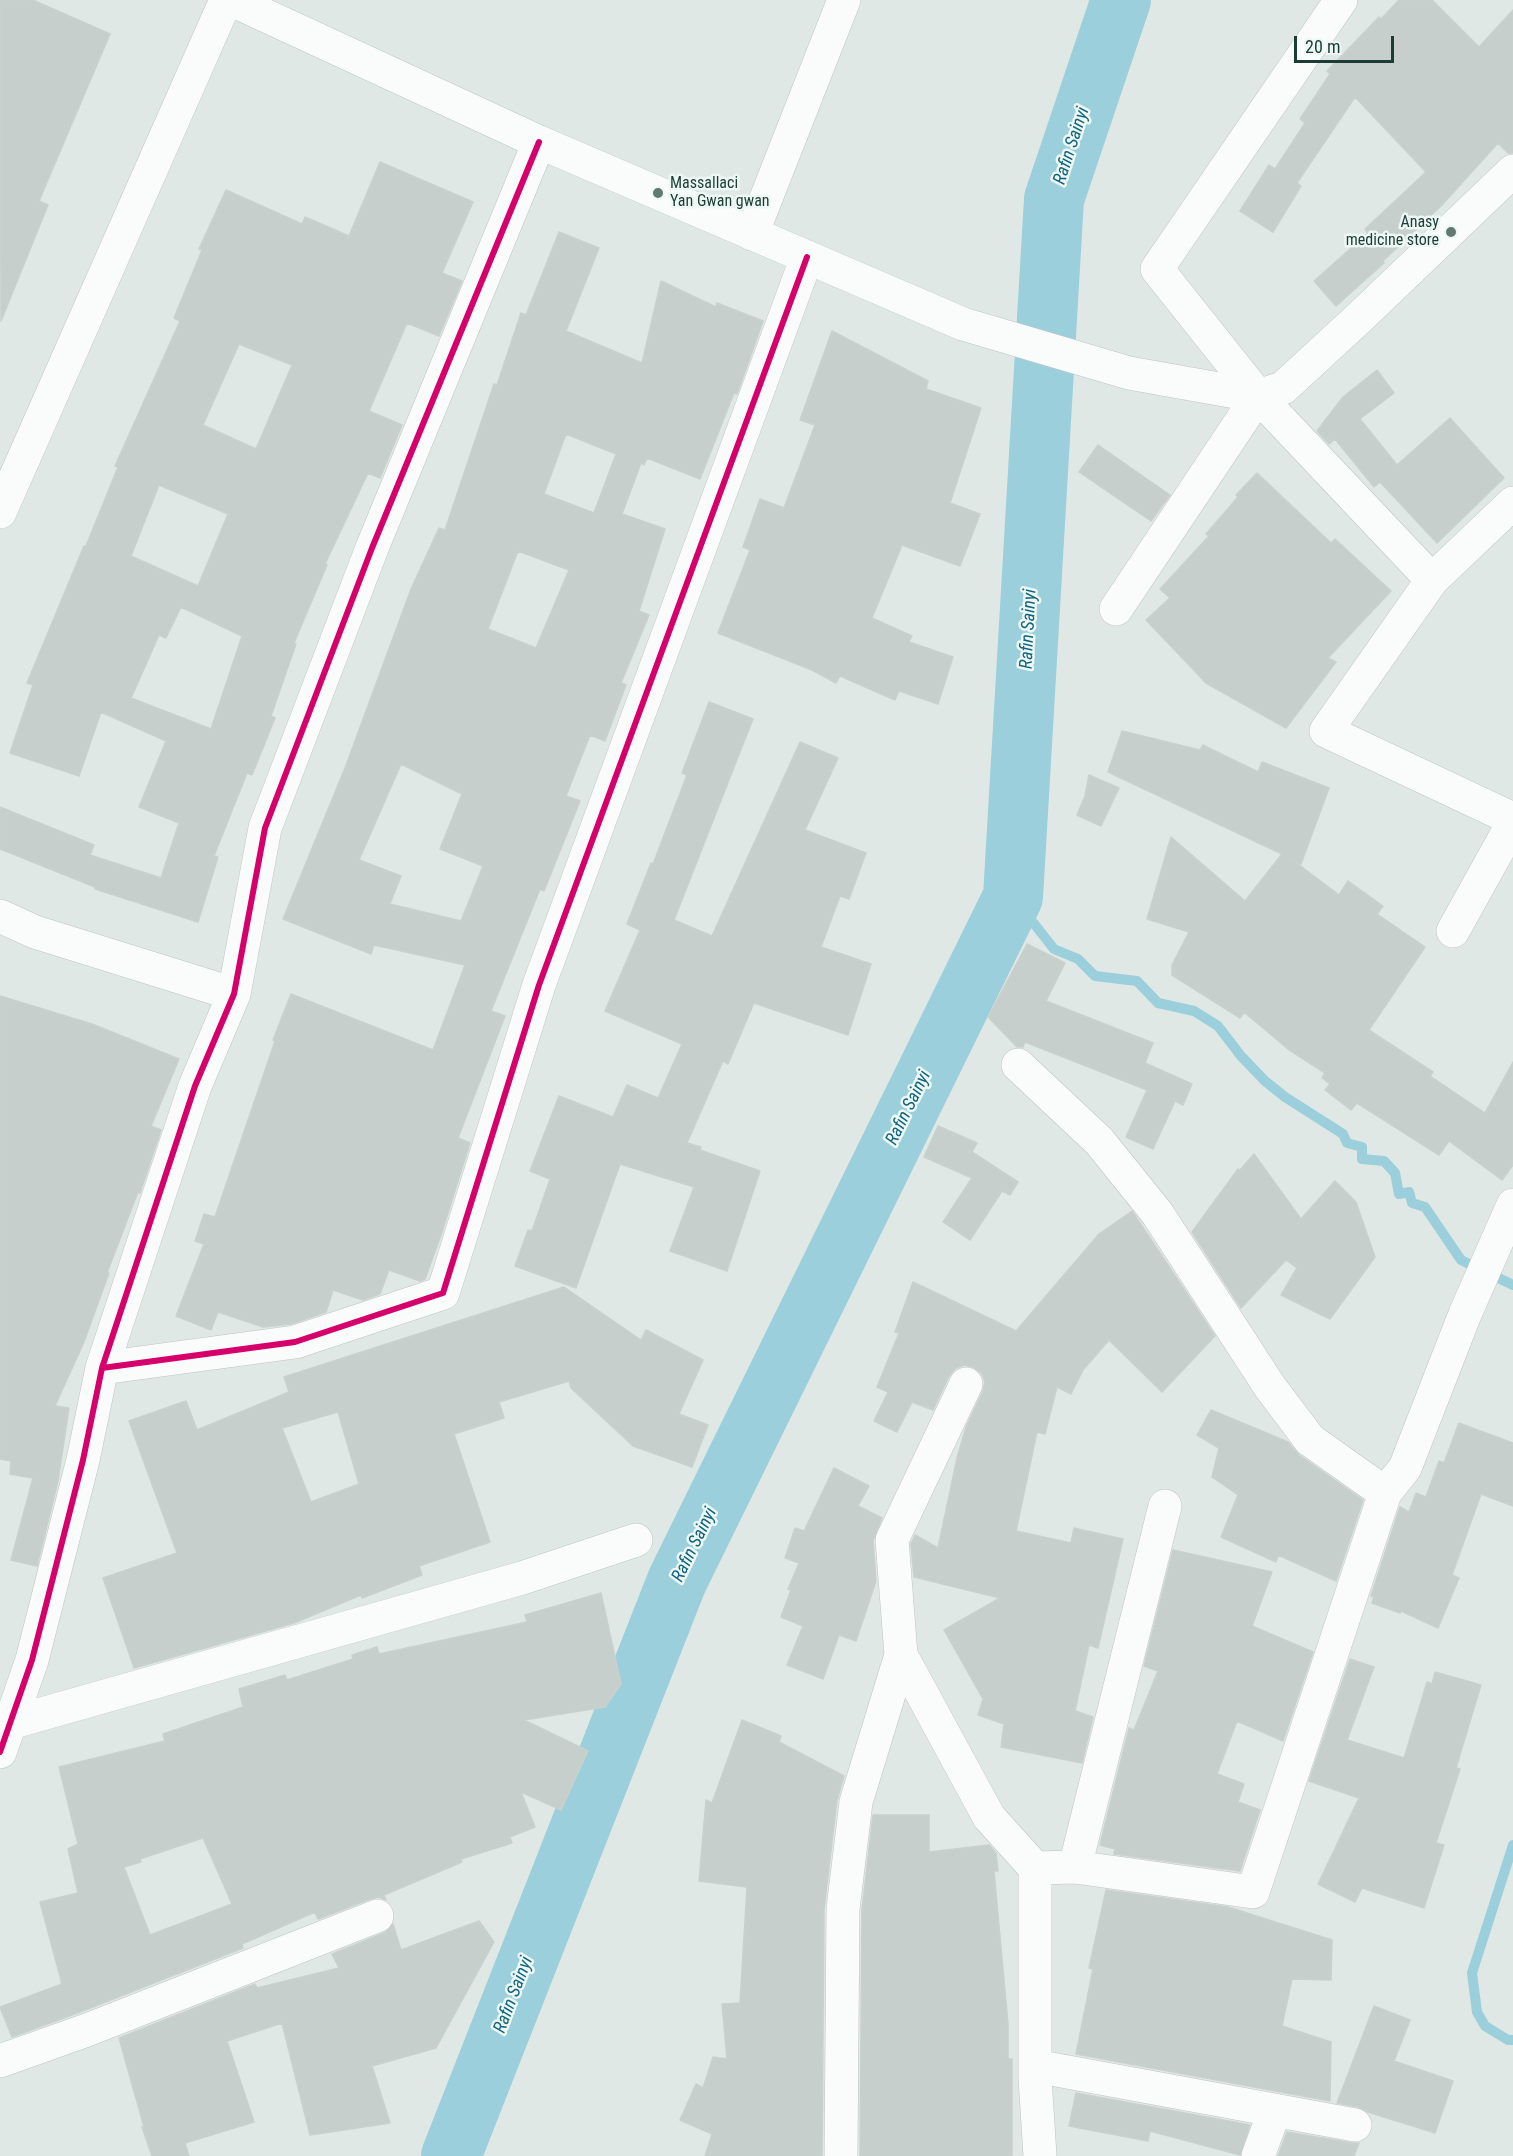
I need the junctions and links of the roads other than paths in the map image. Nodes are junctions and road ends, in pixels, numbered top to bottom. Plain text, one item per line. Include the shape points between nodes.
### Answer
1 (226, 0) edge
2 (232, 0) edge
3 (844, 0) edge
4 (1341, 0) edge
5 (539, 142) junction
6 (1513, 171) edge
7 (752, 234) junction
8 (807, 257) junction
9 (1258, 396) junction
10 (1513, 503) edge
11 (0, 512) edge
12 (1432, 580) junction
13 (1116, 609) dead end
14 (1513, 821) edge
15 (0, 916) edge
16 (1453, 931) dead end
17 (234, 994) junction
18 (1018, 1065) dead end
19 (1508, 1215) edge
20 (102, 1368) junction
21 (966, 1384) dead end
22 (1385, 1493) junction
23 (1165, 1506) dead end
24 (636, 1540) dead end
25 (901, 1655) junction
26 (5, 1738) edge
27 (1075, 1867) junction
28 (1035, 1868) junction
29 (377, 1916) dead end
30 (0, 2061) edge
31 (1035, 2066) junction
32 (1275, 2110) junction
33 (1355, 2125) dead end
34 (841, 2156) edge
35 (1040, 2156) edge
36 (1258, 2156) edge

1 - 11 street
2 - 5 street
3 - 7 street
4 - 9 street via 1157,269
5 - 7 street
5 - 17 street via 372,549 265,828
6 - 9 street via 1283,388
7 - 8 street
8 - 9 street via 963,324 1129,373
8 - 20 street via 539,985 442,1293 295,1342
9 - 12 street
9 - 13 street
10 - 12 street
12 - 14 street via 1326,731
14 - 16 street
15 - 17 street via 35,932
17 - 20 street via 195,1086
18 - 22 street via 1099,1141 1157,1214 1270,1387 1310,1440
19 - 22 street via 1405,1468
20 - 26 street via 35,1649
21 - 25 street via 892,1540
22 - 27 street via 1253,1892
23 - 27 street
24 - 26 street
25 - 28 street via 989,1817
25 - 34 street via 856,1802 843,1909
27 - 28 street
28 - 31 street
29 - 30 street
31 - 32 street
31 - 35 street
32 - 33 street
32 - 36 street

